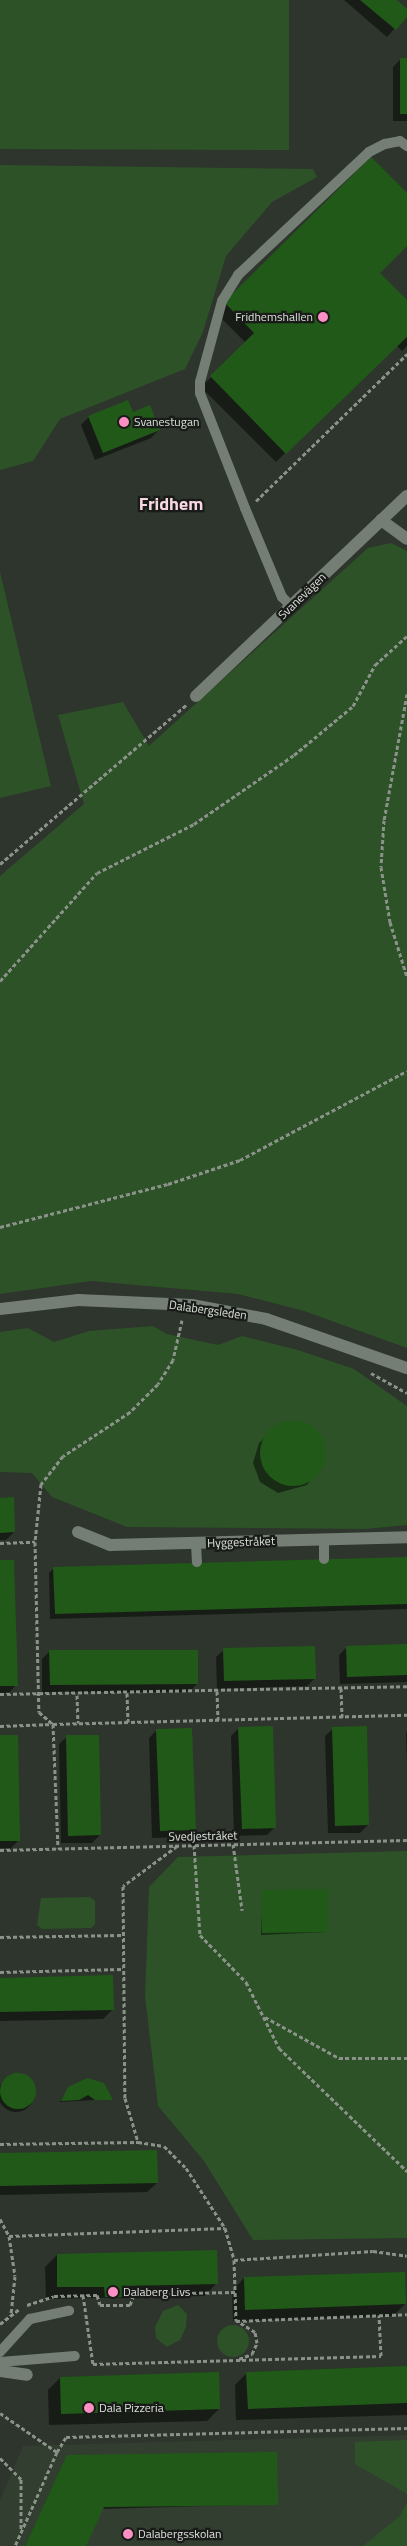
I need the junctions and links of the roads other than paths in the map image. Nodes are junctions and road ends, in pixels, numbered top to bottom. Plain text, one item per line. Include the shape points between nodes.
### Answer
1 (407, 146) edge
2 (407, 496) edge
3 (381, 520) junction
4 (407, 539) edge
5 (291, 606) junction
6 (196, 696) road end
7 (0, 1309) edge
8 (407, 1368) edge
9 (78, 1532) dead end
10 (407, 1537) edge
11 (324, 1540) junction
12 (196, 1544) junction
13 (324, 1559) dead end
14 (197, 1562) dead end
15 (69, 2311) dead end
16 (0, 2352) edge
17 (74, 2356) dead end
18 (0, 2362) edge
19 (0, 2371) edge
20 (27, 2375) dead end

1 - 5 lane via 400,142 385,144 369,152 238,275 222,301 200,393 282,597
2 - 3 street, Svanevägen
3 - 4 street
3 - 5 street, Svanevägen
5 - 6 street, Svanevägen
7 - 8 street, Dalabergsleden via 78,1300 192,1305 266,1319
9 - 12 street, Hyggestråket via 110,1546
10 - 11 street, Hyggestråket
11 - 12 street, Hyggestråket
11 - 13 lane
12 - 14 lane
15 - 16 lane via 30,2319
17 - 18 lane
19 - 20 street

